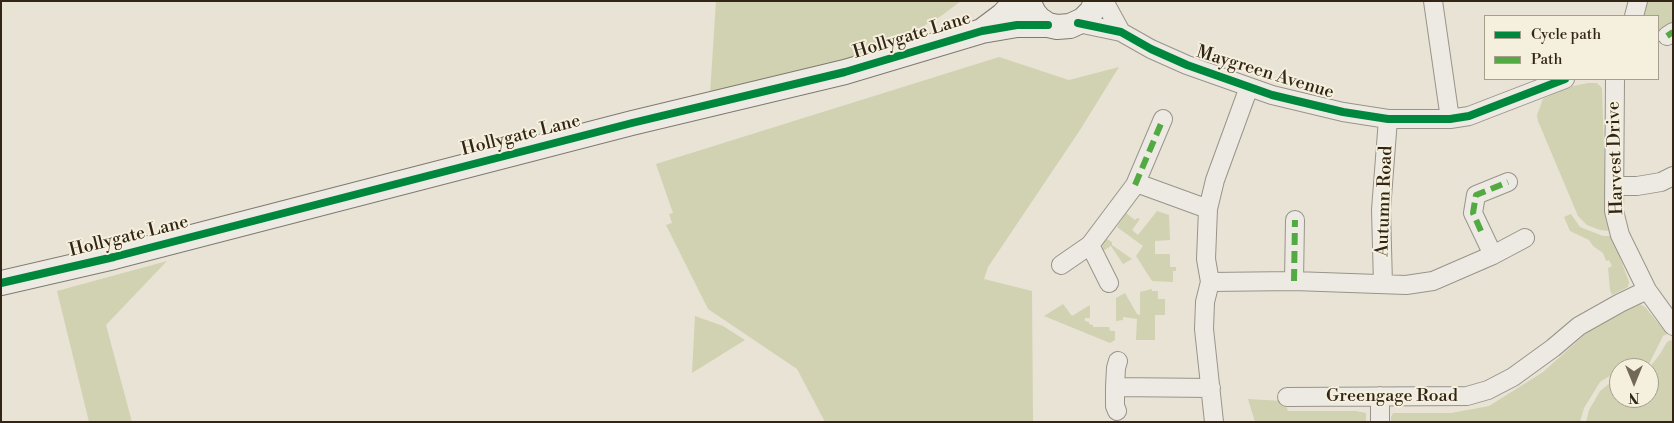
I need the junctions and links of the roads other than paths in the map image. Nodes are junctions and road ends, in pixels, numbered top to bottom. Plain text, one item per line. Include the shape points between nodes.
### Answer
1 (1016, 1) edge
2 (1028, 1) edge
3 (1096, 1) edge
4 (1104, 1) edge
5 (1433, 1) edge
6 (1638, 1) edge
7 (1634, 15) edge
8 (1078, 23) junction
9 (1048, 25) junction
10 (982, 31) junction
11 (1121, 32) junction
12 (1562, 80) edge
13 (1615, 80) edge
14 (1250, 87) junction
15 (1163, 119) dead end
16 (1388, 119) junction
17 (1450, 119) junction
18 (1673, 176) edge
19 (1508, 182) dead end
20 (1135, 185) junction
21 (1614, 186) junction
22 (1208, 209) junction
23 (1295, 220) dead end
24 (1525, 238) dead end
25 (1090, 245) junction
26 (1493, 255) junction
27 (1061, 265) dead end
28 (1294, 281) junction
29 (1210, 282) junction
30 (1, 283) edge
31 (1109, 283) dead end
32 (1383, 284) junction
33 (1647, 290) junction
34 (1673, 326) edge
35 (1118, 362) dead end
36 (1115, 387) junction
37 (1212, 388) junction
38 (1380, 396) junction
39 (1287, 397) dead end
40 (1117, 411) dead end
41 (1214, 422) edge
42 (1380, 422) edge

1 - 10 street, Hollygate Lane
2 - 9 street via 1034,13
3 - 8 street via 1092,11
4 - 11 street
5 - 17 street
6 - 7 street
8 - 9 street, Hollygate Lane via 1064,27
8 - 11 street, Maygreen Avenue
9 - 10 street, Hollygate Lane via 1018,25
10 - 30 street, Hollygate Lane via 845,72
11 - 14 street, Maygreen Avenue via 1187,66
12 - 17 street, Maygreen Avenue via 1469,116
13 - 21 street, Harvest Drive
14 - 16 street, Maygreen Avenue via 1310,105
14 - 22 street via 1215,180
15 - 20 street
16 - 17 street, Maygreen Avenue
16 - 32 street, Autumn Road via 1381,210
18 - 21 street via 1662,182
19 - 26 street via 1476,195 1473,212
20 - 22 street
20 - 25 street
21 - 33 street, Harvest Drive via 1614,211 1620,235
22 - 29 street via 1206,259
23 - 28 street
24 - 26 street
25 - 27 street
25 - 31 street
26 - 32 street via 1433,281
28 - 29 street
28 - 32 street
29 - 37 street via 1204,329
33 - 34 street, Harvest Drive
33 - 38 street, Greengage Road via 1578,326 1513,377 1488,390 1467,396
35 - 36 street
36 - 37 street
36 - 40 street
37 - 41 street
38 - 39 street, Greengage Road
38 - 42 street

